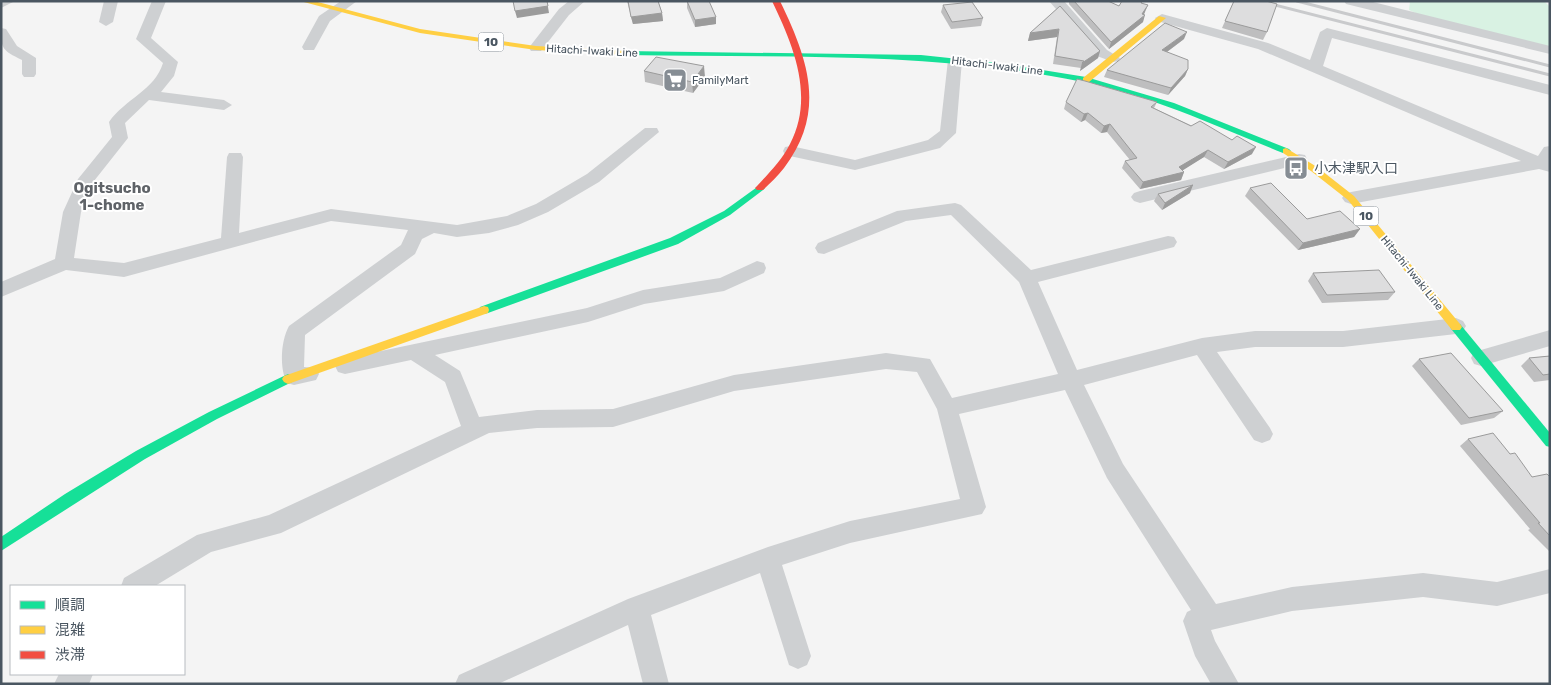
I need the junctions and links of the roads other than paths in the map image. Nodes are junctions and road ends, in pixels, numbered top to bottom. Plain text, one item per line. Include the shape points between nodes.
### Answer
1 (8, 1) edge
2 (110, 1) edge
3 (159, 1) edge
4 (304, 1) edge
5 (350, 1) edge
6 (578, 1) edge
7 (776, 1) edge
8 (1056, 1) edge
9 (1351, 1) edge
10 (1, 4) edge
11 (1403, 8) edge
12 (335, 11) junction
13 (1162, 18) joint
14 (106, 22) dead end
15 (1, 32) edge
16 (310, 46) dead end
17 (536, 48) junction
18 (1550, 50) edge
19 (800, 55) junction
20 (1113, 58) junction
21 (956, 60) junction
22 (1315, 67) junction
23 (29, 74) dead end
24 (1086, 80) junction
25 (1550, 90) edge
26 (146, 95) junction
27 (224, 105) dead end
28 (651, 132) dead end
29 (791, 150) junction
30 (235, 157) dead end
31 (1300, 159) junction
32 (1547, 160) edge
33 (1140, 197) dead end
34 (1351, 198) junction
35 (432, 227) junction
36 (230, 242) junction
37 (1168, 242) dead end
38 (824, 248) dead end
39 (64, 263) junction
40 (757, 268) dead end
41 (1027, 278) junction
42 (1, 290) edge
43 (1456, 326) junction
44 (1550, 338) edge
45 (1202, 346) junction
46 (414, 352) junction
47 (1481, 358) junction
48 (294, 377) junction
49 (1071, 380) junction
50 (947, 408) junction
51 (473, 430) junction
52 (1262, 434) dead end
53 (1550, 442) edge
54 (1, 546) edge
55 (768, 558) junction
56 (1550, 581) edge
57 (134, 585) edge
58 (637, 608) junction
59 (1210, 618) junction
60 (798, 656) dead end
61 (79, 675) edge
62 (67, 684) edge
63 (468, 684) edge
64 (656, 684) edge
65 (1226, 684) edge

1 - 10 street
2 - 14 street
3 - 26 street via 144,39 171,62 167,76
4 - 12 main road, Hitachi-Iwaki Line / 10
5 - 12 street
6 - 17 street via 564,12
7 - 19 main road
8 - 20 street via 1102,53
9 - 11 street
11 - 18 street
12 - 16 street via 324,19
12 - 17 main road, Hitachi-Iwaki Line / 10 via 420,31
13 - 20 main road
13 - 22 street via 1263,46
15 - 23 street via 11,48 29,58
17 - 19 main road, Hitachi-Iwaki Line / 10 via 628,53
19 - 21 main road, Hitachi-Iwaki Line / 10
19 - 29 main road via 807,97 802,125
20 - 24 main road
21 - 24 main road, Hitachi-Iwaki Line / 10
21 - 29 street via 948,133 934,144 855,164
22 - 25 street via 1327,32
22 - 32 street
24 - 31 main road, Hitachi-Iwaki Line / 10 via 1214,120 1280,147
26 - 27 street
26 - 39 street via 117,122 120,138 86,179 72,212
28 - 35 street via 594,178 512,222 457,231
29 - 48 main road via 765,184 720,218 691,234 649,252
30 - 36 street
31 - 33 street
31 - 34 main road, Hitachi-Iwaki Line / 10
32 - 34 street
34 - 43 main road, Hitachi-Iwaki Line / 10
35 - 36 street via 332,215
35 - 48 street via 414,235 409,249 296,330
36 - 39 street via 124,270
37 - 41 street
38 - 41 street via 903,215 955,209
39 - 42 street
40 - 46 street via 724,284 643,297 588,315
41 - 49 street
43 - 45 street via 1343,339 1255,339
43 - 47 main road, Hitachi-Iwaki Line / 10
44 - 47 street
45 - 49 street
45 - 52 street
46 - 48 street
46 - 51 street via 453,377
47 - 53 main road, Hitachi-Iwaki Line / 10
48 - 54 main road via 192,423 129,458
49 - 50 street
49 - 59 street via 1115,470
50 - 51 street via 923,365 886,361 734,383 613,418 486,424
50 - 55 street via 974,507 850,532
51 - 57 street via 273,525 205,543
55 - 58 street
55 - 60 street
56 - 59 street via 1497,594 1423,586 1292,599
58 - 63 street
58 - 64 street
59 - 65 street via 1196,621 1204,646
61 - 62 street

